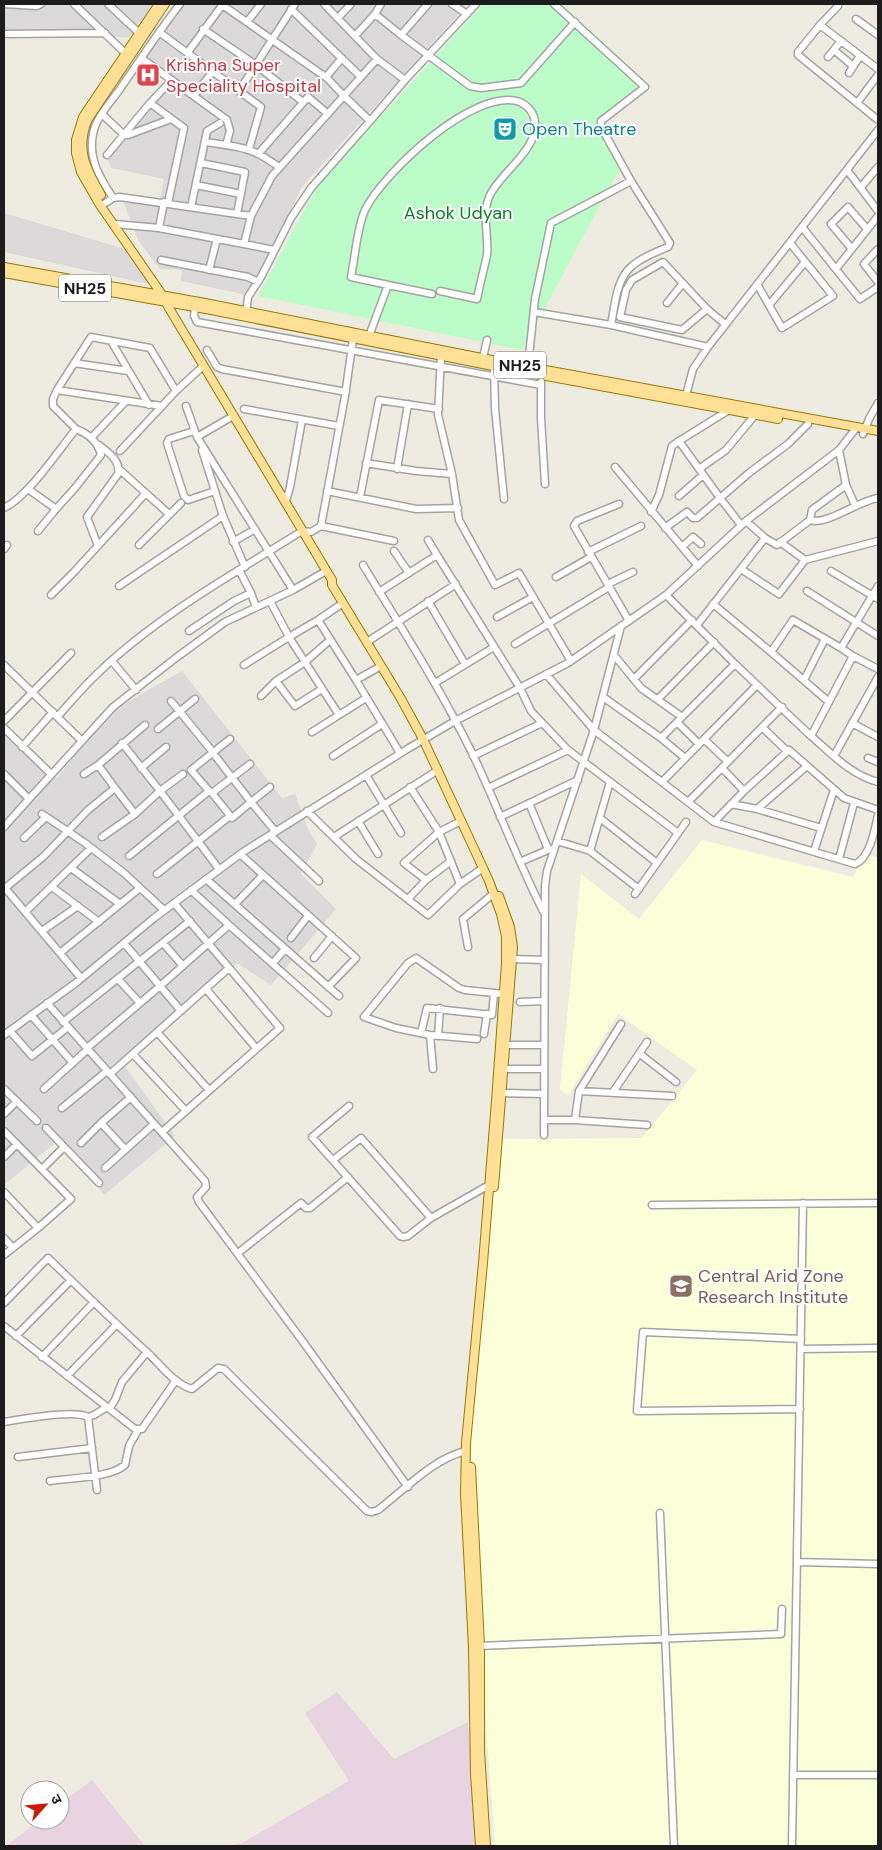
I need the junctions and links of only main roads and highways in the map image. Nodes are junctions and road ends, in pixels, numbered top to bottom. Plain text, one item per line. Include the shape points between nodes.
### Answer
1 (159, 4) edge
2 (165, 4) edge
3 (103, 205) junction
4 (4, 267) edge
5 (4, 273) edge
6 (165, 299) junction
7 (246, 315) junction
8 (685, 399) junction
9 (860, 430) junction
10 (878, 432) edge
11 (878, 436) edge
12 (329, 575) junction
13 (425, 738) junction
14 (501, 1069) junction
15 (477, 1646) junction
16 (478, 1774) junction
17 (480, 1846) edge
18 (486, 1846) edge

1 - 3 main road via 83,117 76,140 81,172
2 - 3 main road via 88,119 82,134 85,165
3 - 6 main road
4 - 6 main road, NH25
5 - 6 main road, NH25
6 - 7 main road, NH25
6 - 7 main road, NH25 via 195,308
6 - 12 main road
7 - 8 main road, NH25 via 528,366
7 - 8 main road, NH25 via 441,356
8 - 9 main road, NH25
8 - 9 main road, NH25 via 808,424
9 - 10 main road, NH25
9 - 11 main road, NH25
12 - 13 main road
12 - 13 main road
13 - 14 main road via 501,914 506,936
13 - 14 main road via 490,874 512,934 506,1045
14 - 15 main road via 502,1092 490,1237 469,1438
14 - 15 main road via 466,1451 465,1494
15 - 16 main road
16 - 17 main road
16 - 18 main road

